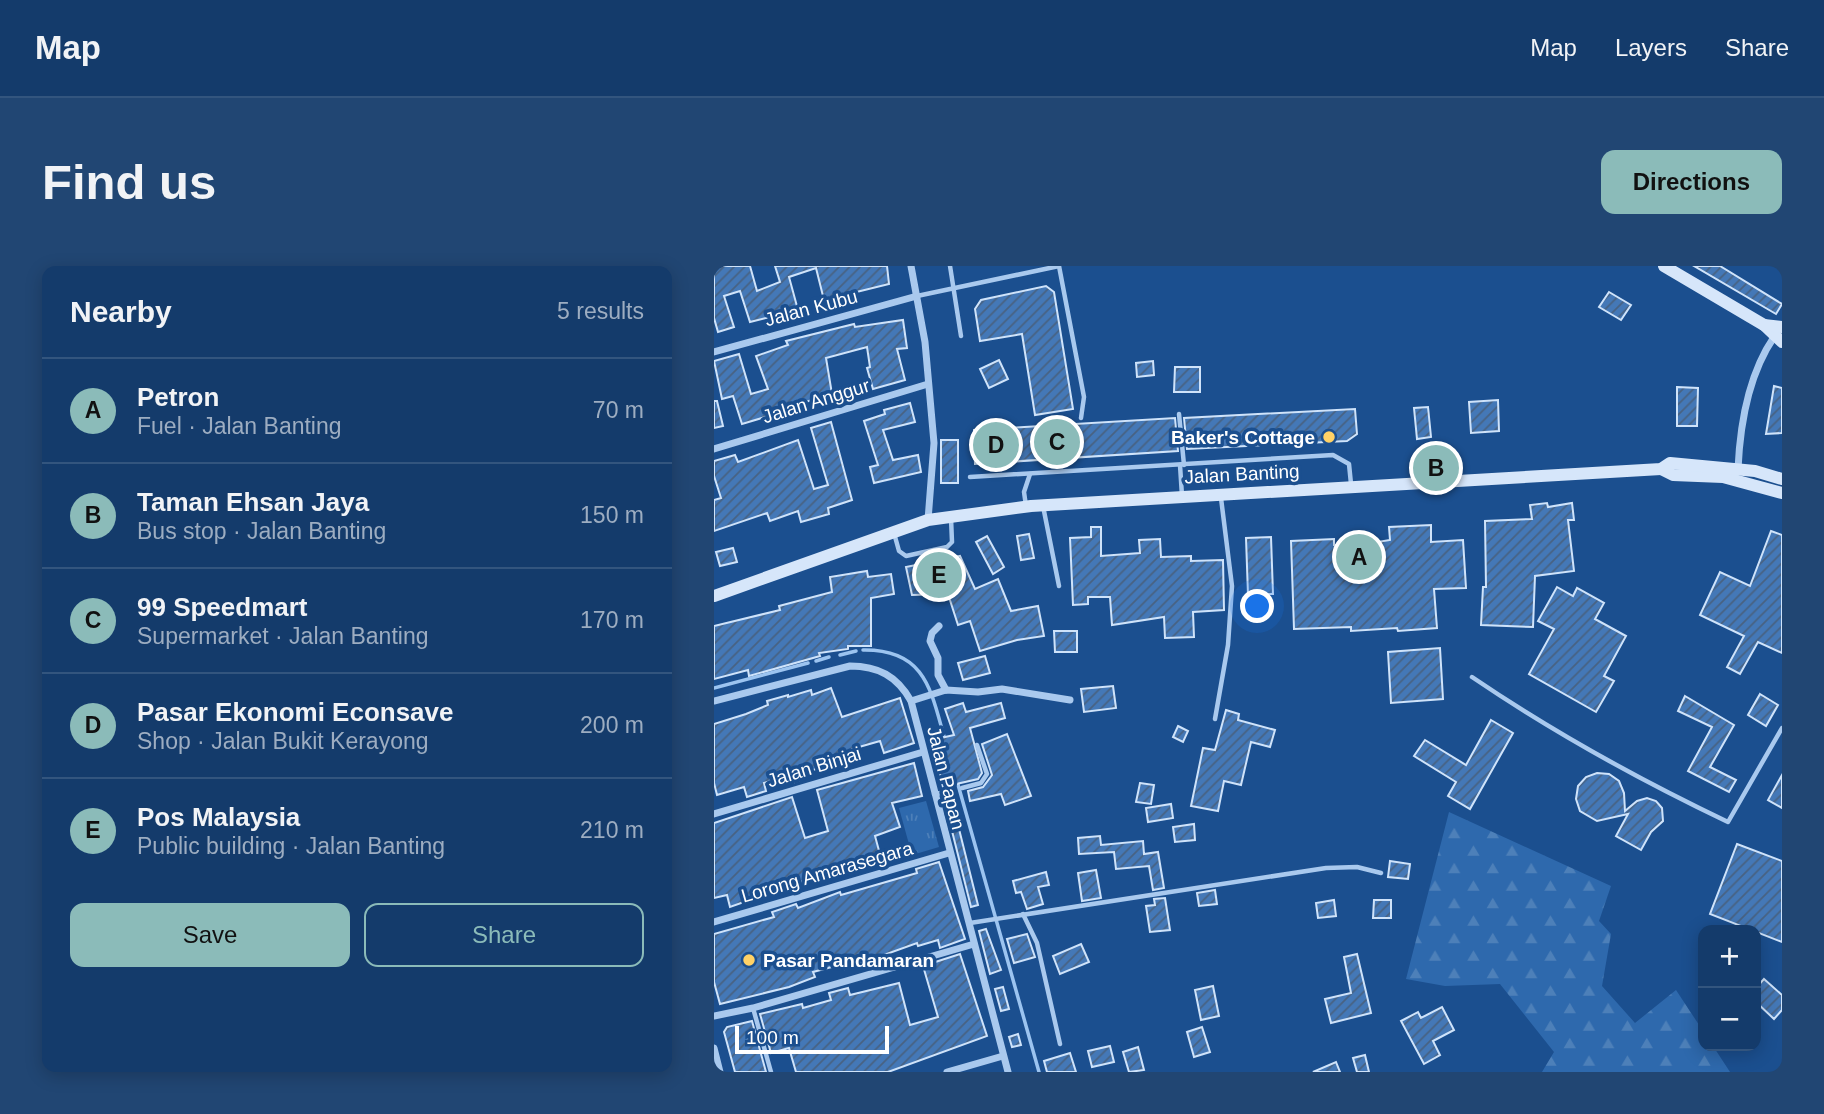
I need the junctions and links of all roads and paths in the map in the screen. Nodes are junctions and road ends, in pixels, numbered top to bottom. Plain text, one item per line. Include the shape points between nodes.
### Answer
1 (911, 266) edge
2 (950, 266) edge
3 (1059, 266) edge
4 (1664, 266) edge
5 (954, 287) junction
6 (917, 296) junction
7 (1779, 335) edge
8 (961, 336) dead end
9 (714, 352) edge
10 (928, 384) junction
11 (1179, 414) dead end
12 (1081, 418) dead end
13 (714, 449) edge
14 (1182, 465) junction
15 (1661, 469) junction
16 (1738, 469) junction
17 (1030, 473) junction
18 (970, 477) dead end
19 (1782, 479) edge
20 (1350, 488) junction
21 (1782, 493) edge
22 (1220, 495) junction
23 (1182, 497) junction
24 (1043, 505) junction
25 (1026, 507) junction
26 (951, 515) junction
27 (928, 520) junction
28 (894, 532) junction
29 (1059, 586) dead end
30 (714, 596) edge
31 (939, 626) dead end
32 (1472, 677) dead end
33 (942, 691) junction
34 (1070, 700) dead end
35 (714, 701) edge
36 (911, 701) junction
37 (1215, 719) dead end
38 (1782, 727) edge
39 (978, 745) dead end
40 (923, 751) junction
41 (962, 788) dead end
42 (948, 792) dead end
43 (933, 794) junction
44 (714, 814) edge
45 (949, 853) junction
46 (1381, 873) dead end
47 (1023, 914) junction
48 (714, 922) edge
49 (970, 923) junction
50 (974, 944) junction
51 (753, 1008) junction
52 (714, 1016) edge
53 (1060, 1044) dead end
54 (714, 1048) edge
55 (1003, 1056) junction
56 (720, 1072) edge
57 (771, 1072) edge
58 (947, 1072) edge
59 (1008, 1072) edge

1 - 6 street
2 - 5 lane
3 - 5 lane
3 - 12 lane via 1084,397
4 - 7 main road
5 - 6 lane
5 - 8 lane
6 - 9 street, Jalan Kubu
6 - 10 street
7 - 16 street via 1758,369 1740,435
10 - 13 street, Jalan Anggur
10 - 27 street via 934,443
11 - 14 lane
14 - 17 lane
14 - 20 lane via 1333,455 1349,464
14 - 23 lane
15 - 16 main road, Jalan Banting via 1670,463
15 - 20 main road, Jalan Banting
15 - 21 main road via 1673,475 1723,477
16 - 19 main road, Jalan Banting
17 - 18 lane
17 - 25 lane via 1024,492
20 - 22 main road, Jalan Banting
22 - 23 main road, Jalan Banting
22 - 37 lane via 1232,586 1228,645
23 - 24 main road, Jalan Banting
24 - 25 main road, Jalan Banting
24 - 29 lane
25 - 26 main road, Jalan Banting
26 - 27 main road, Jalan Banting
26 - 28 lane via 952,542 947,547 906,556
27 - 28 main road, Jalan Banting
28 - 30 main road, Jalan Banting
31 - 33 street via 930,641 938,658
32 - 38 lane via 1531,718 1728,822
33 - 34 street via 1002,689
33 - 36 street
35 - 36 street, Jalan Papan via 850,666 868,666 888,673
36 - 40 street, Jalan Papan
39 - 41 lane via 987,774 981,783
40 - 43 street, Jalan Papan
40 - 44 street, Jalan Binjai
42 - 43 lane
43 - 45 street, Jalan Papan
45 - 48 street, Lorong Amarasegara
45 - 49 street, Jalan Papan
46 - 47 lane via 1357,867 1326,868
47 - 49 lane
47 - 53 lane via 1037,943
49 - 50 street, Jalan Papan
50 - 51 street
50 - 55 street, Jalan Papan
51 - 52 street
51 - 57 lane
54 - 56 street
55 - 58 street
55 - 59 street, Jalan Papan

